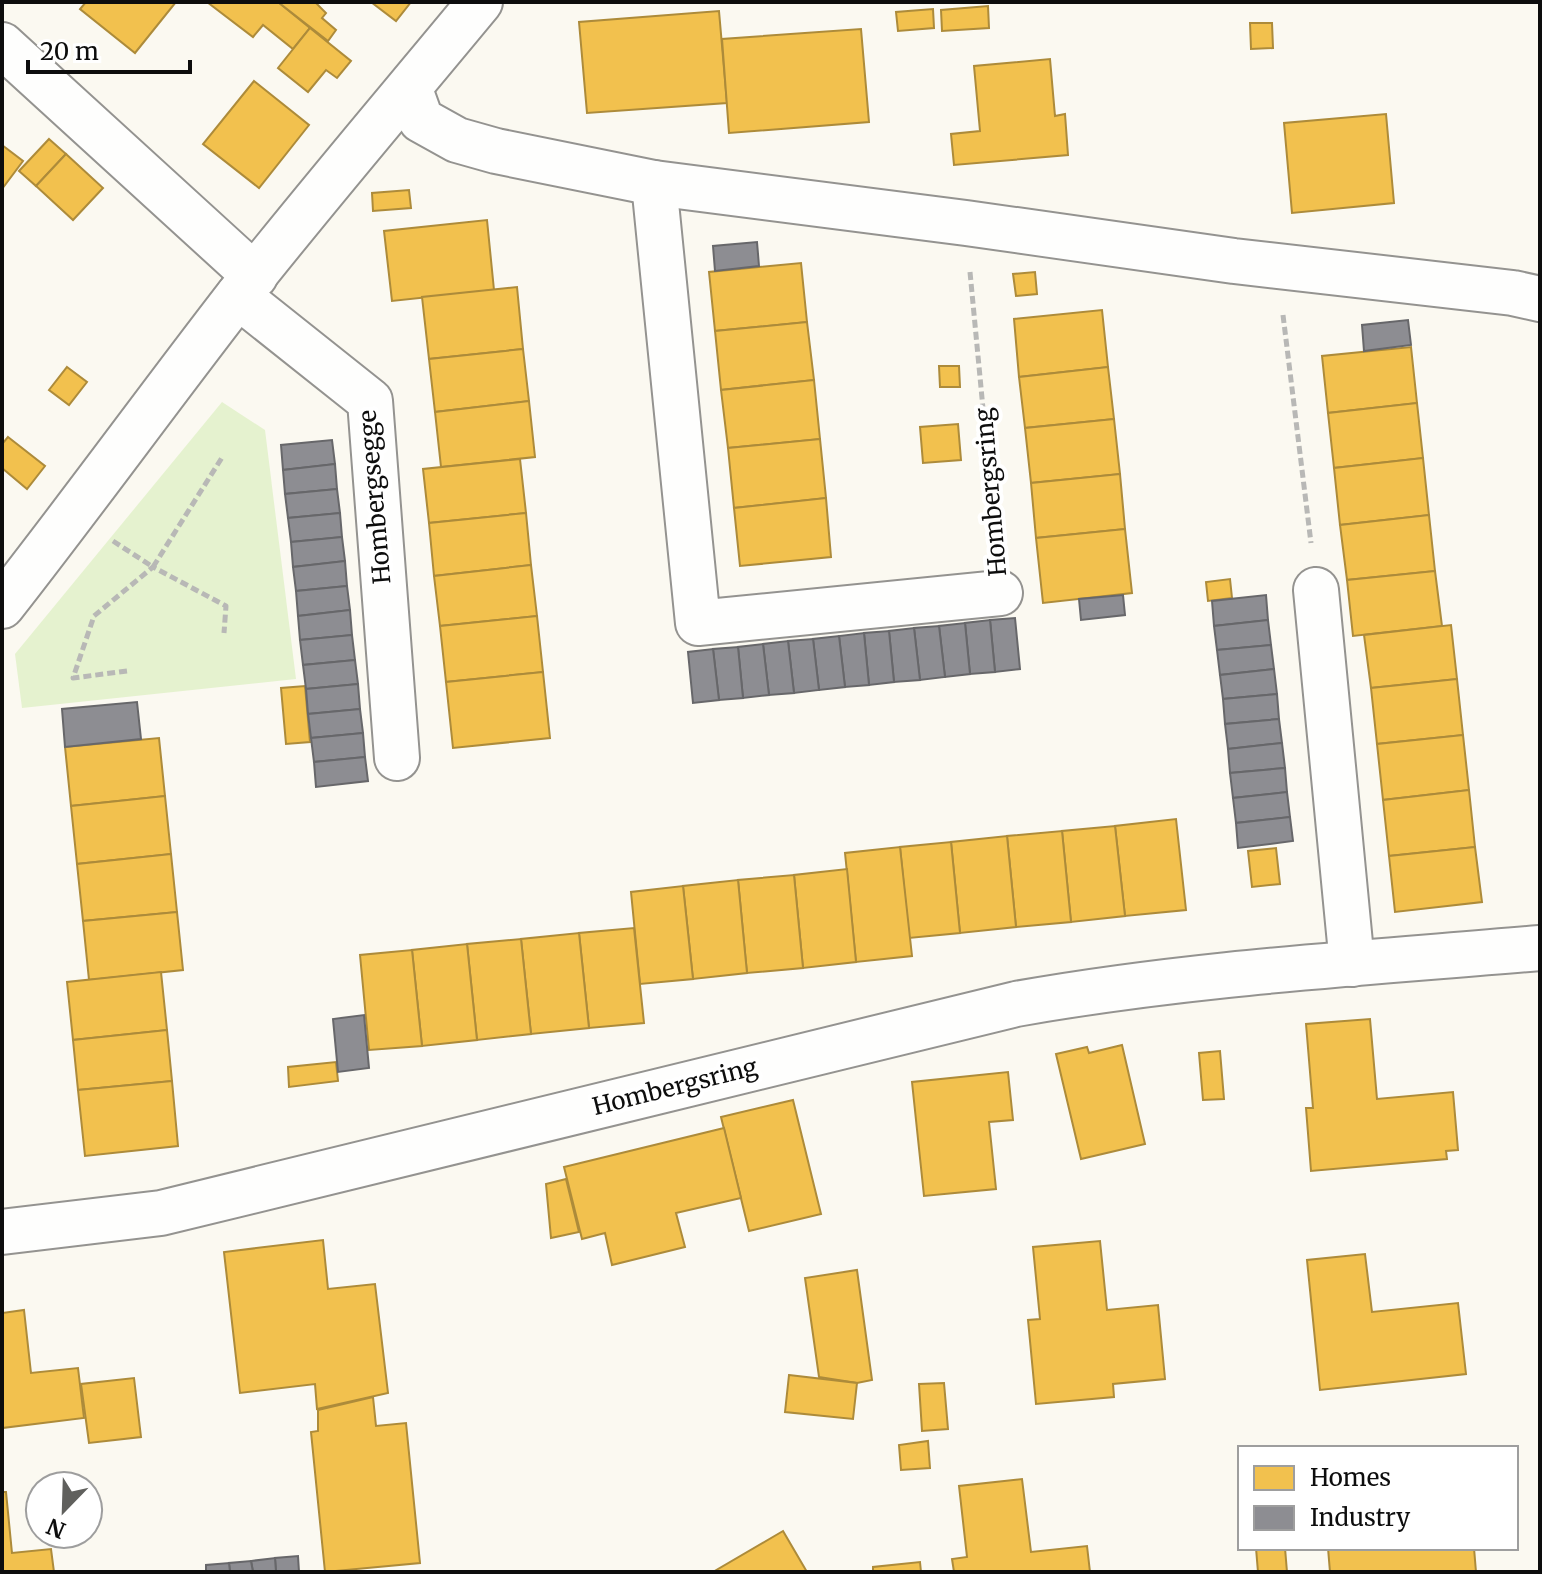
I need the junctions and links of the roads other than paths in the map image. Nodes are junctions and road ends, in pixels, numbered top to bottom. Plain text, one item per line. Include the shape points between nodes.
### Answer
1 (480, 2) edge
2 (2, 45) edge
3 (407, 91) junction
4 (654, 183) junction
5 (246, 286) junction
6 (1540, 299) edge
7 (1316, 590) road end
8 (1000, 593) road end
9 (2, 606) edge
10 (397, 758) dead end
11 (1540, 948) edge
12 (1352, 964) junction
13 (2, 1232) edge

1 - 3 street
2 - 5 street, Hombergsegge
3 - 4 street via 421,120 457,140
3 - 5 street
4 - 6 street
4 - 8 street, Hombergsring via 698,623
5 - 9 street
5 - 10 street, Hombergsegge via 370,401
7 - 12 street
11 - 12 street, Hombergsring
12 - 13 street, Hombergsring via 1130,986 1016,1004 161,1213

